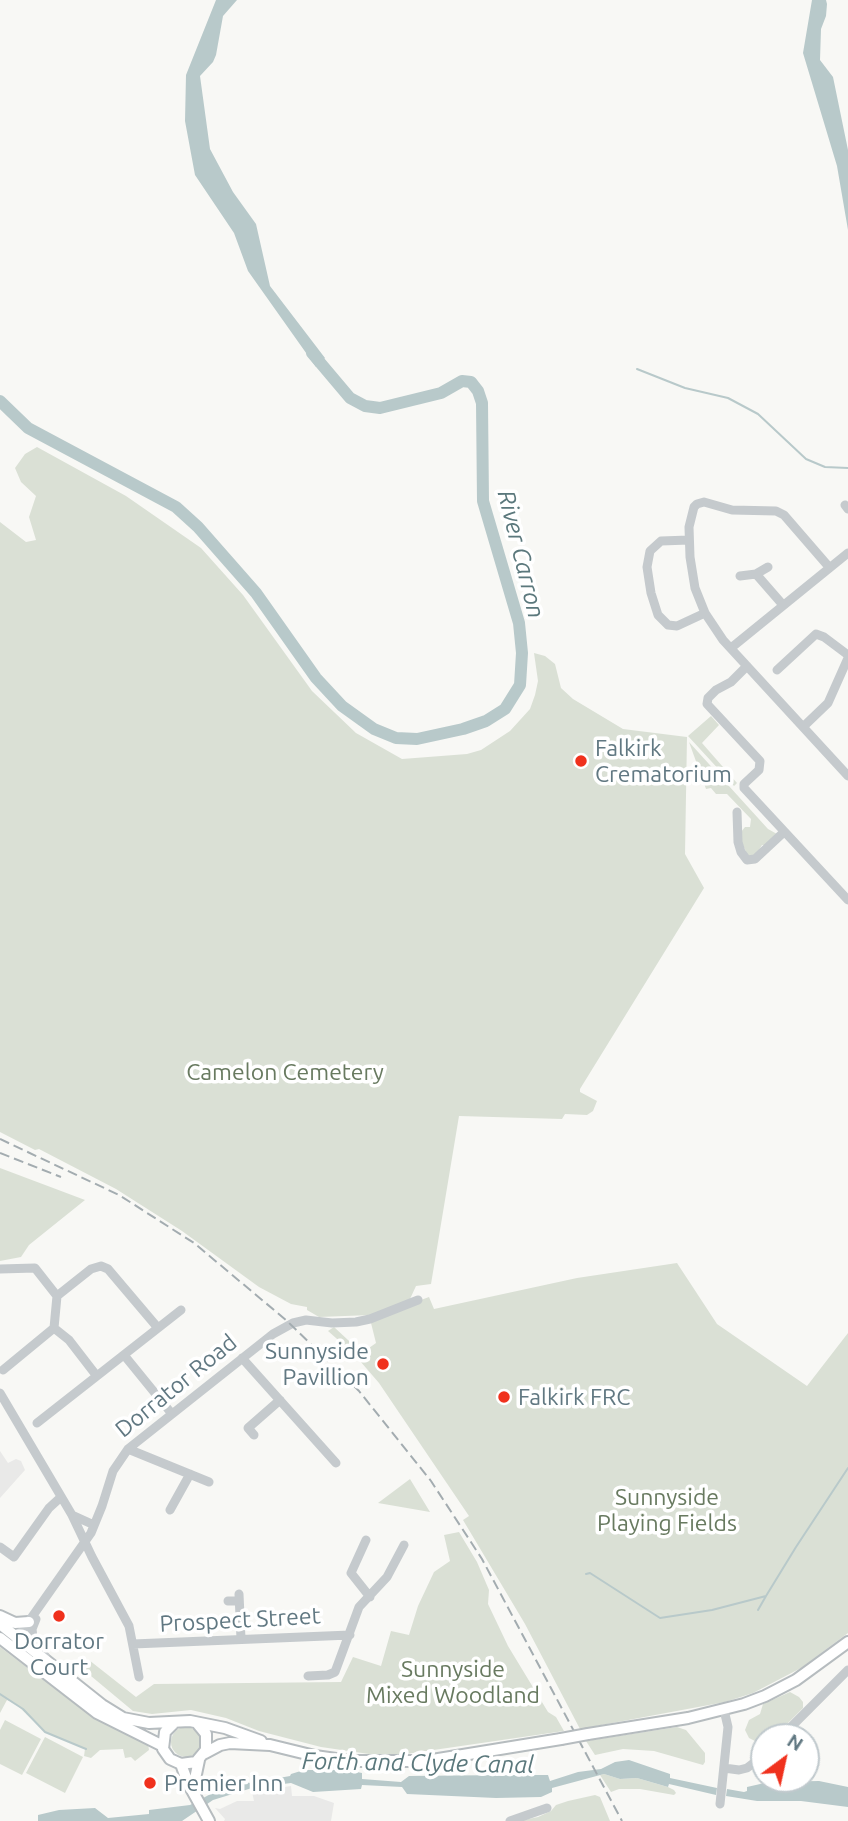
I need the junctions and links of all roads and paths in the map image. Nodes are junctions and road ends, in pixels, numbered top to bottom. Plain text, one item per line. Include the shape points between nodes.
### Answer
1 (689, 540) junction
2 (848, 553) edge
3 (829, 566) junction
4 (768, 567) dead end
5 (756, 573) junction
6 (740, 576) dead end
7 (783, 604) junction
8 (705, 613) junction
9 (731, 648) junction
10 (848, 657) edge
11 (747, 666) junction
12 (777, 670) dead end
13 (803, 727) junction
14 (848, 776) edge
15 (740, 818) dead end
16 (784, 832) junction
17 (848, 900) edge
18 (0, 1269) edge
19 (57, 1296) junction
20 (418, 1300) dead end
21 (181, 1310) dead end
22 (54, 1328) junction
23 (158, 1328) junction
24 (124, 1355) junction
25 (242, 1358) junction
26 (3, 1370) dead end
27 (96, 1375) junction
28 (0, 1394) edge
29 (280, 1400) junction
30 (172, 1414) junction
31 (37, 1423) dead end
32 (254, 1435) dead end
33 (128, 1449) junction
34 (336, 1463) dead end
35 (190, 1474) junction
36 (209, 1482) dead end
37 (61, 1497) junction
38 (170, 1510) dead end
39 (72, 1515) junction
40 (94, 1525) junction
41 (366, 1541) dead end
42 (85, 1542) junction
43 (404, 1545) dead end
44 (0, 1547) edge
45 (370, 1597) junction
46 (228, 1601) dead end
47 (39, 1607) junction
48 (0, 1616) edge
49 (29, 1622) junction
50 (0, 1624) edge
51 (349, 1634) junction
52 (0, 1637) edge
53 (241, 1639) junction
54 (14, 1642) junction
55 (848, 1642) edge
56 (133, 1644) junction
57 (50, 1663) junction
58 (848, 1670) edge
59 (308, 1676) dead end
60 (139, 1677) dead end
61 (723, 1710) junction
62 (176, 1722) junction
63 (197, 1723) junction
64 (795, 1723) edge
65 (270, 1745) junction
66 (163, 1746) junction
67 (202, 1756) junction
68 (181, 1765) junction
69 (750, 1766) edge
70 (724, 1768) junction
71 (195, 1797) junction
72 (720, 1800) dead end
73 (547, 1808) dead end
74 (209, 1821) edge
75 (510, 1821) edge

1 - 3 street via 691,514 700,502 732,510 776,511 785,515
1 - 8 street via 695,588
1 - 8 street via 661,541 650,551 650,593 658,615 668,625 677,626
2 - 3 street
3 - 7 street
4 - 5 street
5 - 6 street
5 - 7 street
7 - 9 street
8 - 9 street
9 - 11 street
10 - 12 street via 816,634
10 - 13 street via 828,703
11 - 13 street
11 - 16 street via 707,701 760,761 759,770 744,788
13 - 14 street
15 - 16 street via 738,842 743,856 751,861
16 - 17 street
18 - 19 street via 36,1268
19 - 22 street
19 - 23 street via 101,1266
20 - 25 street, Dorrator Road via 356,1322 299,1321
21 - 23 street
22 - 26 street
22 - 27 street
23 - 24 street
24 - 27 street
24 - 30 street
25 - 29 street
25 - 30 street, Dorrator Road
27 - 31 street
28 - 37 street
29 - 32 street via 248,1428
29 - 34 street
30 - 33 street, Dorrator Road
33 - 35 street
33 - 40 street, Dorrator Road via 113,1471
35 - 36 street
35 - 38 street
37 - 39 street
37 - 44 street via 13,1557
39 - 40 street
39 - 42 street
40 - 42 street, Dorrator Road
41 - 45 street via 351,1573
42 - 47 street, Dorrator Road
42 - 56 street via 129,1626
43 - 45 street
45 - 51 street via 359,1607
46 - 53 street via 239,1597
47 - 49 street, Dorrator Road
47 - 57 street, Dorrator Road via 33,1638
48 - 49 main road via 15,1623
49 - 54 street, Dorrator Road
50 - 54 main road
51 - 53 street, Prospect Street
51 - 59 street via 335,1671
52 - 54 main road
53 - 56 street, Prospect Street
54 - 57 main road
54 - 66 main road via 106,1719
55 - 61 main road via 796,1680
56 - 60 street
57 - 62 main road via 123,1718 149,1724
58 - 64 street
61 - 65 main road, bridge via 426,1761 316,1756
61 - 70 street via 728,1727
62 - 63 main road
62 - 66 main road via 165,1732
63 - 65 main road via 225,1727
63 - 67 main road via 206,1734
65 - 67 main road via 230,1743
66 - 68 main road via 170,1759
67 - 68 main road
67 - 71 main road
68 - 71 main road
69 - 70 street
70 - 72 street
71 - 74 main road
73 - 75 street

